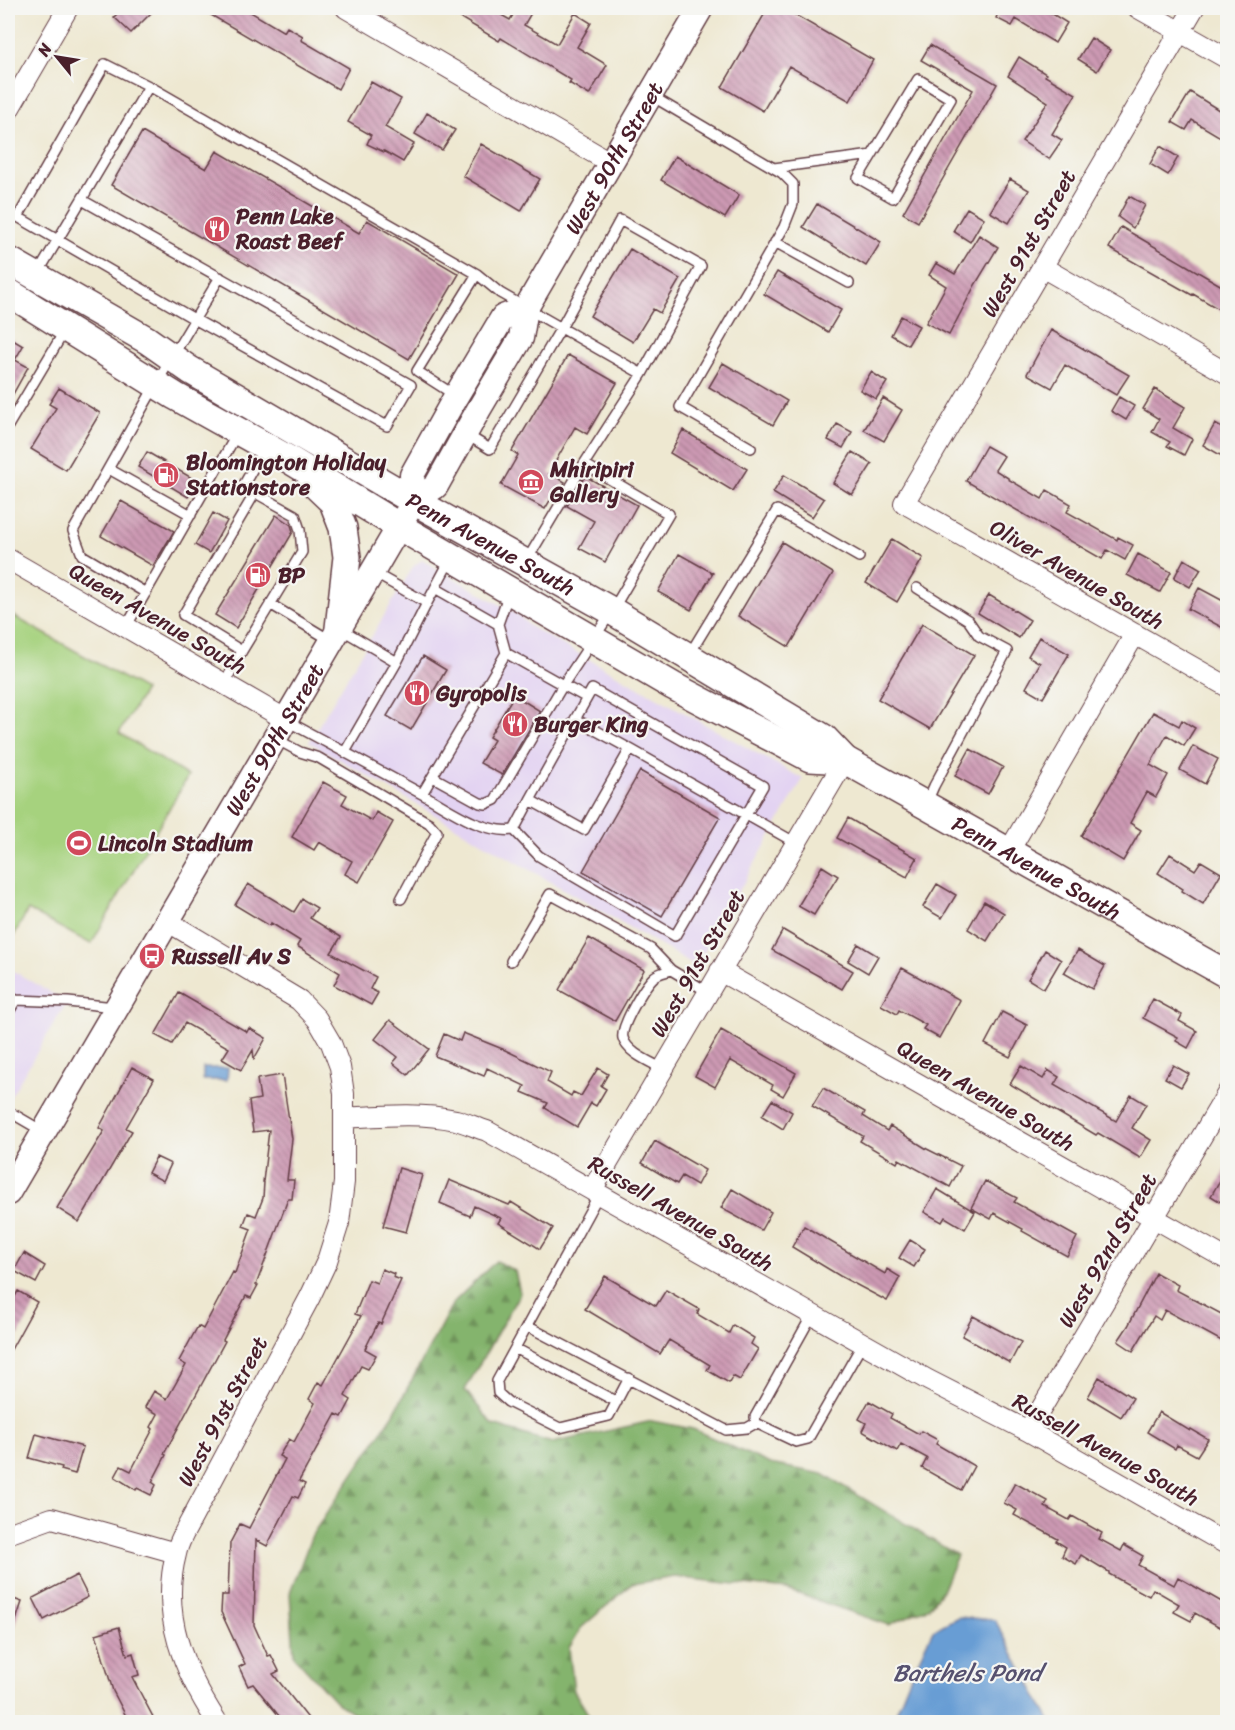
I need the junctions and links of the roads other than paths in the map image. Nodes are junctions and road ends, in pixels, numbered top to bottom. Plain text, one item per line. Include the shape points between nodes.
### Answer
1 (68, 8) edge
2 (346, 8) edge
3 (701, 8) edge
4 (1138, 8) edge
5 (1194, 8) edge
6 (1180, 32) junction
7 (1227, 59) edge
8 (149, 86) junction
9 (650, 96) junction
10 (8, 111) edge
11 (872, 156) junction
12 (611, 163) junction
13 (774, 168) junction
14 (82, 200) junction
15 (59, 240) junction
16 (775, 242) junction
17 (8, 260) edge
18 (1042, 267) junction
19 (477, 274) junction
20 (37, 276) junction
21 (220, 277) junction
22 (849, 283) dead end
23 (8, 292) edge
24 (526, 308) junction
25 (195, 320) junction
26 (66, 327) junction
27 (561, 328) junction
28 (172, 358) junction
29 (417, 371) junction
30 (642, 374) junction
31 (1227, 374) edge
32 (156, 384) junction
33 (411, 385) junction
34 (456, 396) junction
35 (8, 426) edge
36 (238, 432) junction
37 (465, 434) junction
38 (265, 447) junction
39 (751, 448) dead end
40 (290, 460) junction
41 (584, 464) junction
42 (109, 469) junction
43 (255, 493) junction
44 (414, 501) junction
45 (904, 503) joint
46 (191, 515) junction
47 (400, 527) junction
48 (452, 557) junction
49 (859, 557) dead end
50 (8, 559) edge
51 (525, 563) junction
52 (372, 572) junction
53 (435, 588) junction
54 (917, 588) dead end
55 (510, 591) junction
56 (146, 593) junction
57 (427, 603) junction
58 (270, 604) junction
59 (612, 611) junction
60 (498, 624) junction
61 (126, 627) junction
62 (335, 634) junction
63 (1135, 634) junction
64 (592, 640) junction
65 (242, 651) junction
66 (506, 653) junction
67 (688, 657) junction
68 (397, 662) junction
69 (224, 684) junction
70 (563, 685) junction
71 (1227, 687) edge
72 (587, 698) junction
73 (575, 719) junction
74 (279, 729) junction
75 (630, 749) junction
76 (345, 752) junction
77 (845, 760) junction
78 (433, 777) junction
79 (423, 794) junction
80 (530, 801) junction
81 (926, 805) junction
82 (746, 814) junction
83 (514, 830) junction
84 (796, 843) junction
85 (1009, 851) junction
86 (401, 899) dead end
87 (167, 921) junction
88 (512, 961) dead end
89 (671, 970) junction
90 (720, 971) junction
91 (1227, 975) edge
92 (708, 992) junction
93 (12, 997) edge
94 (117, 1007) junction
95 (8, 1013) edge
96 (663, 1069) junction
97 (1227, 1092) edge
98 (8, 1111) edge
99 (344, 1118) junction
100 (44, 1132) junction
101 (596, 1192) junction
102 (8, 1193) edge
103 (1153, 1218) junction
104 (1227, 1260) edge
105 (812, 1315) junction
106 (527, 1326) junction
107 (862, 1343) junction
108 (515, 1348) junction
109 (629, 1378) junction
110 (616, 1402) junction
111 (756, 1423) junction
112 (1028, 1431) junction
113 (13, 1532) dead end
114 (1227, 1545) edge
115 (176, 1553) junction
116 (217, 1722) edge

1 - 10 street
2 - 12 street
3 - 9 street, West 90th Street
4 - 6 street
5 - 6 street, West 91st Street
6 - 7 street
6 - 18 street, West 91st Street
8 - 14 lane
8 - 15 lane via 105,64 18,217
8 - 19 lane
9 - 12 street, West 90th Street
9 - 13 lane
11 - 11 lane via 918,79 951,99 893,198 858,178
11 - 13 lane
12 - 24 street, West 90th Street
13 - 16 lane via 793,184 793,204
14 - 15 lane
14 - 21 lane
15 - 20 lane
15 - 25 lane
16 - 22 lane
16 - 39 lane via 680,407
17 - 20 main road, Penn Avenue South
18 - 31 street
18 - 45 street, West 91st Street
19 - 24 lane
19 - 29 lane
20 - 28 main road, Penn Avenue South
21 - 25 lane
21 - 33 lane
23 - 26 main road, Penn Avenue South
24 - 27 lane
24 - 34 street, West 90th Street via 503,316
24 - 37 street, West 90th Street via 521,338
25 - 28 lane
25 - 33 lane via 387,426
26 - 32 main road, Penn Avenue South
26 - 35 lane
27 - 30 lane
27 - 30 lane via 620,220 701,266
27 - 37 lane via 490,448
28 - 32 lane
28 - 44 main road, Penn Avenue South
29 - 33 lane
29 - 34 lane
30 - 41 lane
32 - 36 main road, Penn Avenue South
32 - 42 lane
34 - 44 street, West 90th Street via 412,475
36 - 38 main road, Penn Avenue South
36 - 46 lane
37 - 44 street, West 90th Street via 436,486
38 - 40 main road, Penn Avenue South
38 - 43 lane via 243,486
40 - 47 main road, Penn Avenue South
40 - 62 main road via 333,502 343,528 347,557
41 - 51 lane
41 - 59 lane via 669,514
42 - 46 lane
42 - 56 lane via 73,531 82,555
43 - 58 lane via 295,515 300,530 302,552
43 - 65 lane via 183,615
44 - 47 street, West 90th Street
44 - 51 main road, Penn Avenue South
45 - 63 street, Oliver Avenue South
46 - 56 lane
47 - 48 main road, Penn Avenue South
47 - 52 street, West 90th Street
48 - 53 lane
48 - 55 main road, Penn Avenue South
49 - 67 lane via 777,510
50 - 61 street, Queen Avenue South
51 - 59 main road, Penn Avenue South
52 - 57 lane
52 - 62 street, West 90th Street
53 - 57 lane
53 - 60 lane
54 - 81 lane via 968,620 980,636 1007,651
55 - 60 lane
55 - 64 main road, Penn Avenue South
56 - 61 lane
57 - 68 lane
58 - 62 lane
58 - 65 lane
59 - 64 lane
59 - 67 main road, Penn Avenue South
60 - 66 lane
61 - 69 street, Queen Avenue South
62 - 68 lane
62 - 74 street, West 90th Street
63 - 71 street, Oliver Avenue South
63 - 85 street
64 - 70 lane
64 - 77 main road, Penn Avenue South via 810,758
65 - 69 lane
66 - 70 lane
66 - 78 lane
67 - 77 main road, Penn Avenue South via 824,738
68 - 76 lane
69 - 74 street, Queen Avenue South
70 - 72 lane
70 - 78 lane via 495,800 480,802
72 - 73 lane
72 - 82 lane via 592,689 763,786
73 - 75 lane
73 - 80 lane
74 - 76 lane
74 - 86 lane via 300,752 320,758 429,822 437,832
74 - 87 street, West 90th Street
75 - 80 lane via 584,830
75 - 82 lane
76 - 79 lane
77 - 81 main road, Penn Avenue South
77 - 84 street, West 91st Street
78 - 79 lane
79 - 83 lane via 482,827 501,832
80 - 83 lane
81 - 85 main road, Penn Avenue South
82 - 83 lane via 675,936 539,856
82 - 84 lane
84 - 90 street, West 91st Street
85 - 91 main road, Penn Avenue South
87 - 94 street, West 90th Street
87 - 99 street via 299,1000 317,1019 340,1067
88 - 89 lane via 550,894 651,949
89 - 92 lane
89 - 96 lane via 654,976 623,1027 623,1039 631,1050
90 - 92 street, West 91st Street
90 - 103 street, Queen Avenue South
92 - 96 street, West 91st Street
93 - 94 lane
93 - 95 lane
94 - 100 street, West 90th Street
96 - 101 street, West 91st Street
97 - 103 street, West 92nd Street
98 - 100 lane
99 - 101 street, Russell Avenue South via 415,1116 457,1120 487,1131
99 - 115 street, West 91st Street via 345,1182 339,1223 327,1261
100 - 102 street, West 90th Street
101 - 105 street, Russell Avenue South
101 - 106 lane
103 - 104 street, Queen Avenue South
103 - 112 street, West 92nd Street
105 - 107 street, Russell Avenue South
105 - 111 lane via 755,1417
106 - 108 lane
106 - 109 lane
107 - 111 lane via 808,1439 796,1442
107 - 112 street, Russell Avenue South
108 - 110 lane
108 - 110 lane via 497,1381 498,1393 508,1402 560,1428 609,1416
109 - 110 lane
109 - 111 lane via 726,1430
112 - 114 street, Russell Avenue South
113 - 115 street via 52,1518
115 - 116 street, West 91st Street via 170,1600 173,1628 182,1656

